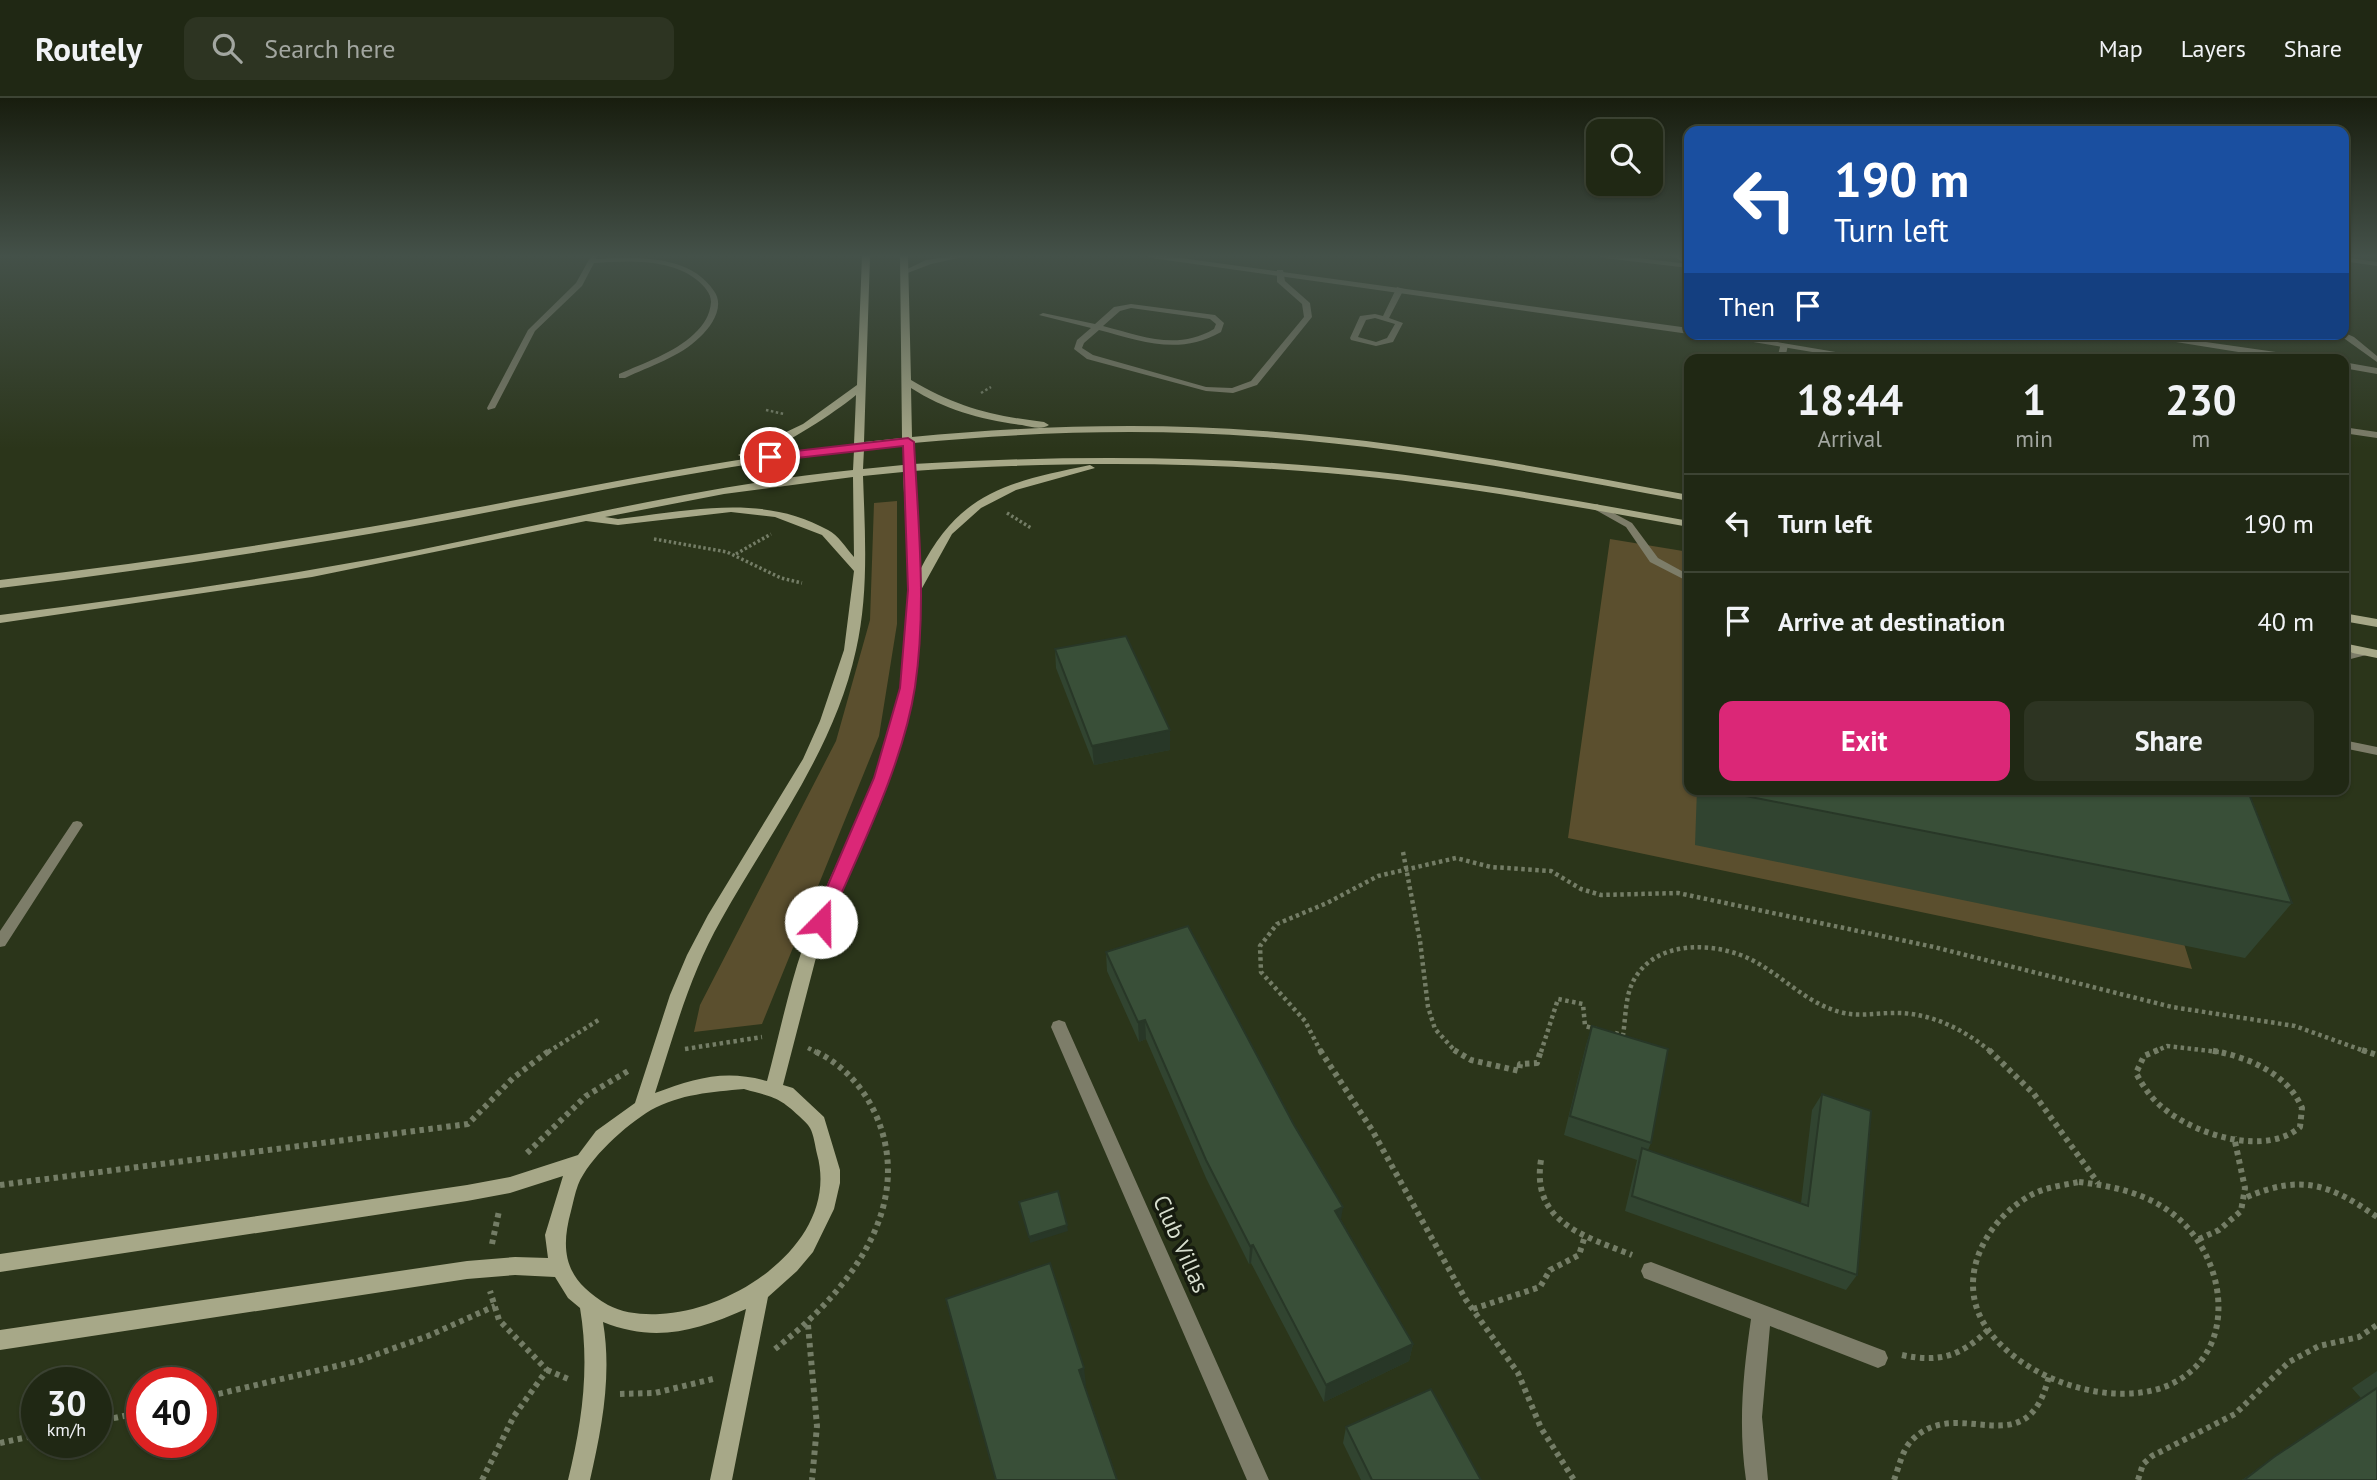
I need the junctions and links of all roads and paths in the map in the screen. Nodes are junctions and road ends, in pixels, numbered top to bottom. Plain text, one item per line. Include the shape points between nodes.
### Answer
1 (542, 320) edge
2 (709, 320) edge
3 (864, 320) edge
4 (906, 320) edge
5 (1068, 320) edge
6 (1104, 320) edge
7 (1217, 320) edge
8 (1305, 320) edge
9 (1362, 320) edge
10 (1392, 320) edge
11 (1617, 320) edge
12 (1097, 327) junction
13 (1684, 330) edge
14 (2349, 337) edge
15 (1750, 340) edge
16 (2172, 340) edge
17 (1784, 345) junction
18 (1783, 354) edge
19 (1841, 354) edge
20 (2268, 354) edge
21 (2377, 360) edge
22 (2349, 364) edge
23 (2349, 365) edge
24 (2377, 366) edge
25 (2377, 372) edge
26 (622, 376) dead end
27 (908, 382) junction
28 (862, 385) junction
29 (491, 408) dead end
30 (1084, 430) junction
31 (2349, 430) edge
32 (2377, 435) edge
33 (908, 442) junction
34 (859, 446) junction
35 (1122, 461) junction
36 (706, 467) junction
37 (908, 468) junction
38 (858, 473) junction
39 (1684, 497) edge
40 (1597, 508) junction
41 (584, 517) junction
42 (796, 519) junction
43 (1684, 523) edge
44 (646, 536) dead end
45 (735, 555) junction
46 (860, 570) junction
47 (1684, 576) edge
48 (802, 583) dead end
49 (0, 584) edge
50 (915, 590) junction
51 (2349, 618) edge
52 (0, 619) edge
53 (2377, 623) edge
54 (2349, 648) edge
55 (2372, 653) edge
56 (2349, 657) edge
57 (2349, 745) edge
58 (2377, 751) edge
59 (77, 825) dead end
60 (1403, 852) dead end
61 (1407, 870) junction
62 (0, 942) edge
63 (600, 1019) dead end
64 (1059, 1027) dead end
65 (1598, 1029) edge
66 (1611, 1032) edge
67 (786, 1040) junction
68 (2377, 1055) edge
69 (659, 1058) junction
70 (602, 1082) dead end
71 (773, 1089) junction
72 (643, 1105) junction
73 (2234, 1137) junction
74 (1541, 1160) dead end
75 (579, 1163) junction
76 (2098, 1183) junction
77 (0, 1185) edge
78 (2247, 1197) junction
79 (2377, 1217) edge
80 (1586, 1236) junction
81 (2199, 1239) junction
82 (0, 1264) edge
83 (560, 1268) junction
84 (1651, 1271) joint
85 (761, 1290) junction
86 (495, 1306) dead end
87 (590, 1306) junction
88 (1473, 1309) junction
89 (1762, 1314) junction
90 (808, 1325) dead end
91 (2377, 1325) edge
92 (1988, 1330) junction
93 (0, 1340) edge
94 (786, 1342) dead end
95 (1878, 1359) joint
96 (742, 1367) junction
97 (547, 1370) dead end
98 (2049, 1376) junction
99 (596, 1392) junction
100 (217, 1394) edge
101 (21, 1438) edge
102 (0, 1443) edge
103 (579, 1480) edge
104 (721, 1480) edge
105 (812, 1480) edge
106 (1258, 1480) edge
107 (1574, 1480) edge
108 (1756, 1480) edge
109 (1894, 1480) edge
110 (2138, 1480) edge

1 - 29 lane via 532,330
2 - 26 lane via 672,352
3 - 28 street
4 - 27 street
5 - 12 lane
6 - 12 lane
7 - 12 lane via 1220,327 1202,342 1181,345
8 - 12 lane via 1254,383 1242,389 1206,389 1084,355 1077,345
9 - 10 lane via 1354,338 1372,344 1388,342 1399,325
11 - 13 street
14 - 21 lane
15 - 17 street
16 - 20 street
17 - 18 lane
17 - 19 street
22 - 24 street
23 - 25 street
27 - 30 street via 941,403 976,416
27 - 33 street
28 - 34 street
28 - 36 street via 792,436
30 - 33 street
30 - 39 street via 1207,430 1358,442
31 - 32 street
33 - 34 street
33 - 37 street
34 - 36 street
34 - 38 street
35 - 37 street
35 - 40 street via 1375,475
35 - 50 street via 1034,481 985,500 945,535
36 - 49 street via 351,534
37 - 38 street
37 - 50 street
38 - 41 street via 730,489
38 - 46 street
40 - 43 street
40 - 47 lane via 1629,525 1654,560
41 - 42 street via 618,522 731,509
41 - 52 street via 320,572
42 - 45 path
42 - 46 street via 826,533
44 - 45 path
45 - 48 path
46 - 69 street via 850,650 827,721 810,759 695,955
50 - 67 street via 907,688 898,731 811,946
51 - 53 street
54 - 55 street
55 - 56 lane
57 - 58 lane
59 - 62 lane
60 - 61 path
61 - 65 path via 1430,1018 1442,1040 1455,1051 1471,1060 1519,1071 1520,1064 1537,1063 1558,999 1583,1004 1585,1026
61 - 68 path via 1456,858 1491,867 1551,871 1601,895 1678,893 1934,947 2172,1007 2295,1026
61 - 88 path via 1368,880 1277,924 1260,946 1258,962 1267,982 1305,1021
63 - 77 path via 542,1054 490,1098 468,1124
64 - 106 street, Club Villas
66 - 76 path via 1623,1035 1628,998 1636,976 1647,964 1663,955 1697,948 1742,955 1824,1008 1860,1016 1894,1013 1923,1017 1968,1035 2041,1101
67 - 69 path via 722,1041
67 - 71 street
69 - 70 path
69 - 72 street
71 - 72 street via 749,1082 696,1084
71 - 85 street via 797,1101 816,1121 828,1145 831,1173 827,1204 813,1235 791,1264
72 - 75 street via 602,1136
73 - 73 path via 2289,1137 2300,1128 2302,1104 2278,1079 2234,1056 2186,1046 2167,1046 2144,1056 2136,1073 2156,1103 2186,1124
73 - 78 path
74 - 80 path via 1538,1181 1547,1208 1572,1231
75 - 82 street via 467,1193
75 - 83 street via 557,1211 555,1241
76 - 81 path via 2147,1197 2169,1209
76 - 92 path via 2079,1182 2031,1194 1990,1227 1975,1269 1979,1309
78 - 79 path via 2269,1186 2305,1181 2342,1194
78 - 81 path via 2238,1218 2225,1229
80 - 84 path via 1651,1262
80 - 88 path via 1579,1255 1550,1270 1540,1287
81 - 98 path via 2218,1286 2220,1315 2213,1341 2199,1363 2178,1380 2133,1395 2088,1392
83 - 87 street via 572,1289
83 - 93 street via 467,1270
84 - 89 street
85 - 87 street via 733,1307 671,1325 613,1318
85 - 96 street
86 - 100 path via 358,1361
87 - 99 street via 598,1360
88 - 107 path via 1505,1350 1541,1428
89 - 95 street
89 - 108 street via 1749,1404
90 - 105 path via 817,1426
91 - 110 path via 2289,1362 2235,1414 2152,1456 2143,1464
92 - 95 path via 1968,1352 1955,1357 1926,1360 1879,1349
92 - 98 path via 2010,1352
94 - 96 path
96 - 99 path via 684,1388 654,1393
96 - 104 street
97 - 99 path
98 - 109 path via 2042,1403 2016,1424 1995,1427 1952,1422 1921,1431 1910,1442
99 - 103 street
101 - 102 path

